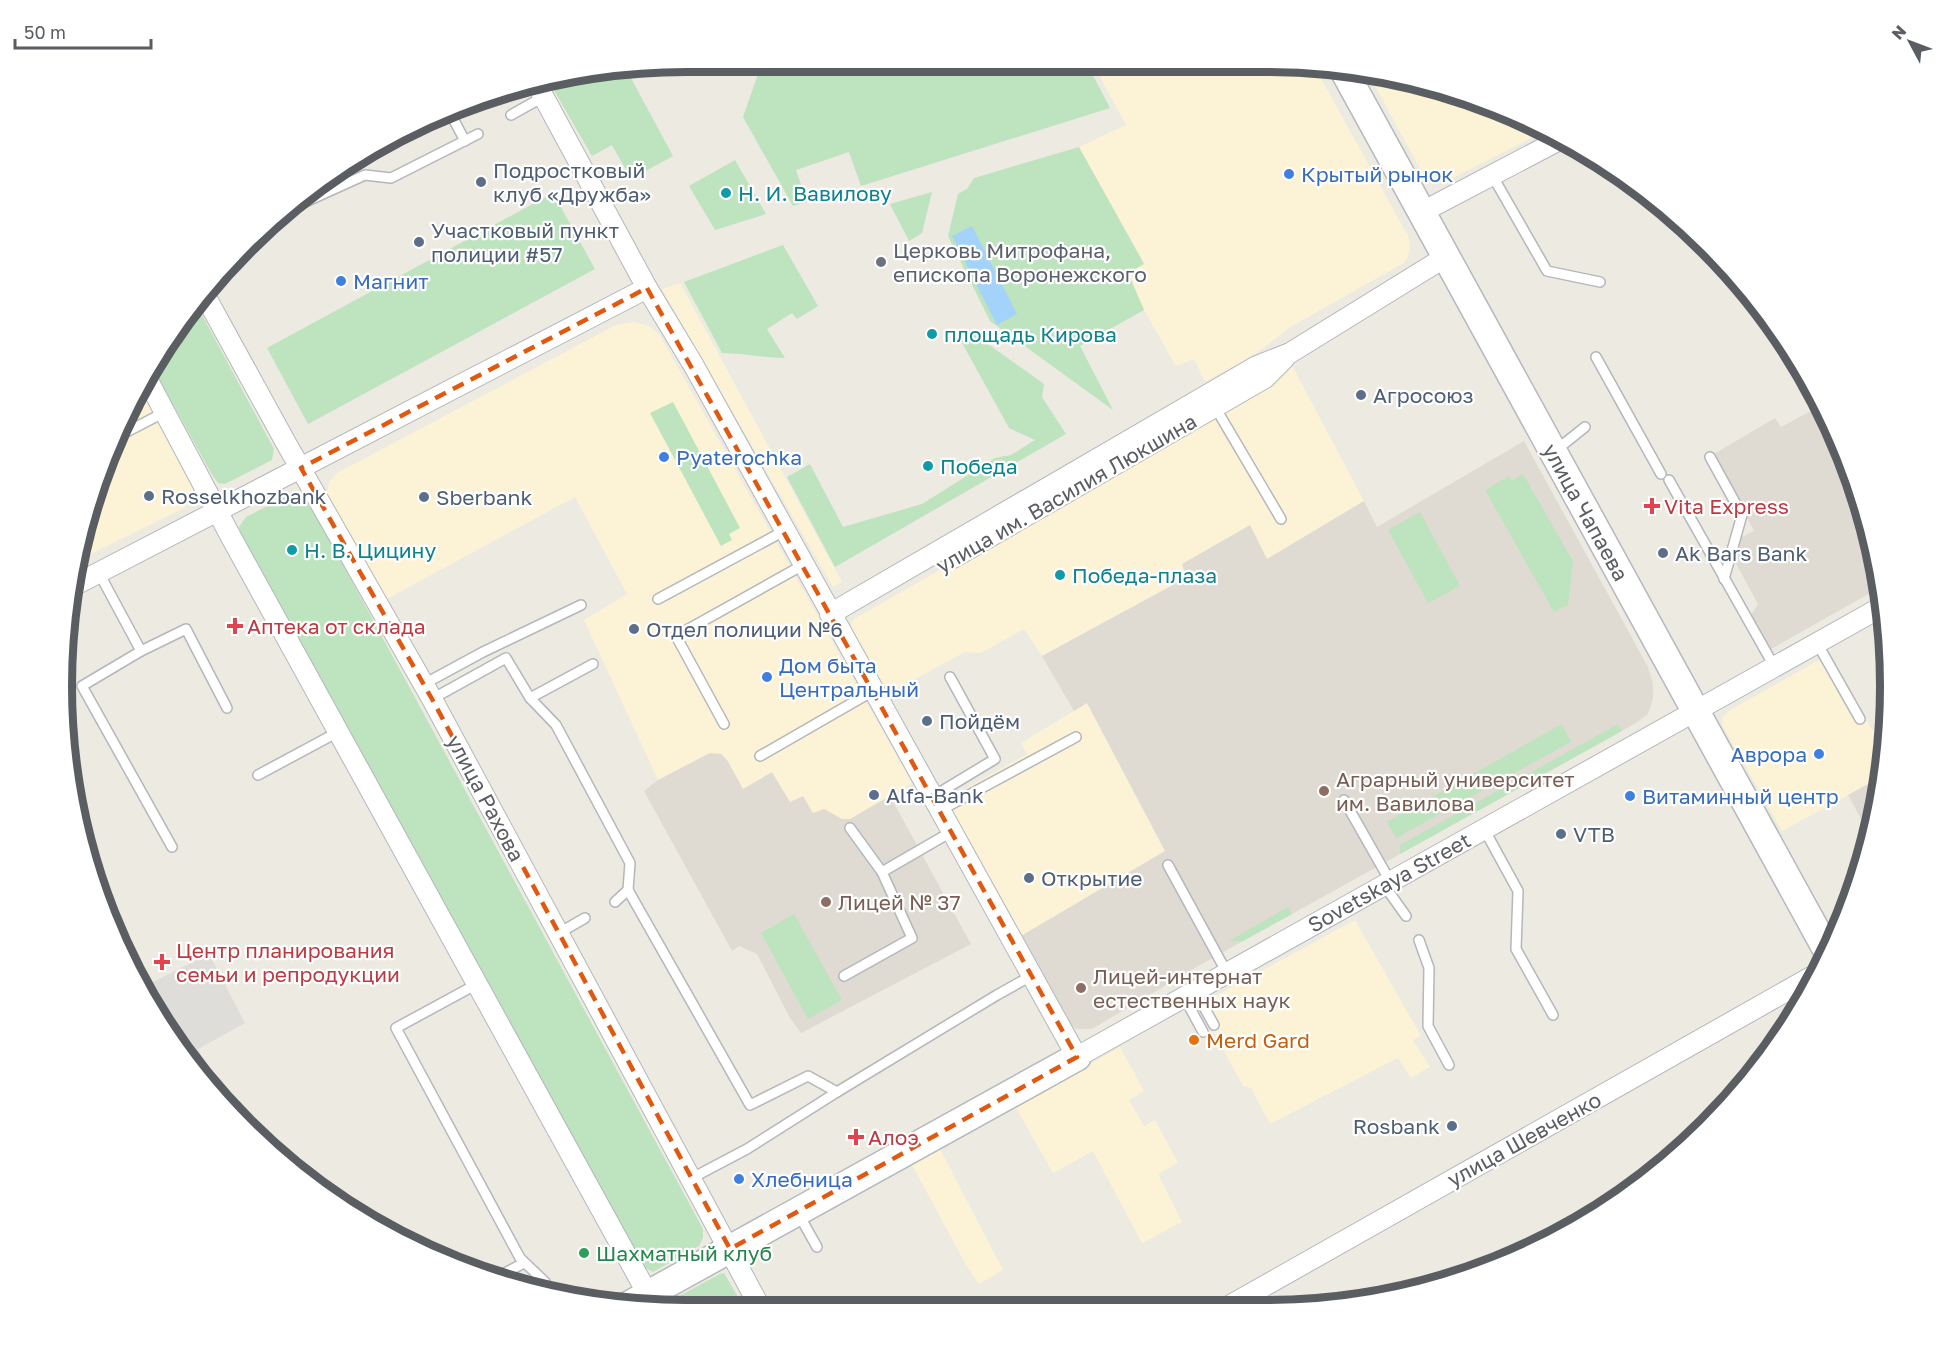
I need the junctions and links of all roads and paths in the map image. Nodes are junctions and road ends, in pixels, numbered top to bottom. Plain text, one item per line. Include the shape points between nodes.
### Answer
1 (1348, 77) edge
2 (540, 90) edge
3 (537, 91) edge
4 (512, 115) dead end
5 (453, 118) edge
6 (478, 134) dead end
7 (465, 141) junction
8 (1553, 143) edge
9 (1492, 175) junction
10 (312, 199) edge
11 (1422, 212) junction
12 (1447, 256) junction
13 (1599, 282) dead end
14 (647, 288) junction
15 (208, 301) edge
16 (1290, 353) junction
17 (1596, 357) dead end
18 (151, 385) edge
19 (1215, 407) junction
20 (1615, 410) dead end
21 (165, 412) junction
22 (1626, 412) junction
23 (1585, 427) dead end
24 (127, 432) edge
25 (1553, 452) junction
26 (1710, 457) dead end
27 (301, 468) junction
28 (1660, 474) dead end
29 (1670, 480) dead end
30 (219, 512) junction
31 (1281, 519) dead end
32 (784, 531) junction
33 (803, 565) junction
34 (99, 573) junction
35 (1724, 579) junction
36 (81, 582) edge
37 (658, 599) dead end
38 (581, 606) dead end
39 (1875, 610) edge
40 (833, 619) junction
41 (1817, 643) junction
42 (141, 651) junction
43 (593, 664) dead end
44 (1774, 666) junction
45 (950, 677) dead end
46 (873, 691) junction
47 (428, 692) junction
48 (530, 698) junction
49 (227, 708) dead end
50 (1695, 710) junction
51 (1860, 719) dead end
52 (724, 724) dead end
53 (338, 732) junction
54 (1076, 737) dead end
55 (760, 756) dead end
56 (258, 775) dead end
57 (1344, 800) dead end
58 (936, 804) junction
59 (850, 828) dead end
60 (1484, 828) junction
61 (951, 832) junction
62 (172, 847) dead end
63 (1168, 865) dead end
64 (882, 872) junction
65 (1387, 883) junction
66 (628, 890) junction
67 (615, 902) dead end
68 (1406, 916) dead end
69 (585, 918) dead end
70 (559, 933) junction
71 (1419, 940) dead end
72 (1823, 944) edge
73 (1227, 973) junction
74 (844, 976) dead end
75 (1031, 976) junction
76 (1805, 981) edge
77 (477, 984) junction
78 (1190, 994) junction
79 (1553, 1015) dead end
80 (1214, 1025) dead end
81 (1203, 1032) dead end
82 (1077, 1057) junction
83 (1449, 1065) dead end
84 (837, 1092) junction
85 (692, 1178) junction
86 (798, 1212) junction
87 (817, 1247) dead end
88 (730, 1249) junction
89 (524, 1263) junction
90 (506, 1272) edge
91 (546, 1283) edge
92 (642, 1299) edge
93 (650, 1299) edge
94 (757, 1300) edge
95 (1240, 1300) edge

1 - 11 street, улица Чапаева
2 - 14 street
3 - 4 lane
5 - 7 lane
6 - 7 lane
7 - 10 lane via 391,178 365,175
8 - 9 street
9 - 11 street
9 - 13 lane via 1547,271
11 - 12 street, улица Чапаева
12 - 16 street, улица им. Василия Люкшина
12 - 25 street, улица Чапаева
14 - 27 street
14 - 32 street
15 - 27 street, улица Рахова
16 - 19 street, улица им. Василия Люкшина via 1265,378
16 - 40 street, улица им. Василия Люкшина via 1257,366
17 - 22 lane
18 - 21 street
19 - 31 lane
19 - 40 street, улица им. Василия Люкшина
20 - 22 lane
21 - 24 lane
21 - 30 street
22 - 28 lane
23 - 25 lane
25 - 50 street, улица Чапаева
26 - 35 lane via 1742,515
27 - 30 street
27 - 47 street, улица Рахова
29 - 35 lane
30 - 34 street
30 - 53 street
32 - 33 street
32 - 37 lane
33 - 40 street
33 - 52 lane via 676,636
34 - 36 street
34 - 42 lane
35 - 44 lane
38 - 47 lane via 483,652
39 - 41 street, Sovetskaya Street
40 - 46 street
41 - 44 street, Sovetskaya Street
41 - 51 lane
42 - 49 lane via 186,629
42 - 62 lane via 82,686
43 - 48 lane
44 - 50 street, Sovetskaya Street
45 - 58 lane via 995,759
46 - 55 lane
46 - 58 street
47 - 48 lane via 506,658
47 - 70 street, улица Рахова
48 - 66 lane via 556,725 630,863
50 - 60 street, Sovetskaya Street
50 - 72 street, улица Чапаева
53 - 56 lane
53 - 77 street
54 - 58 lane
57 - 65 lane
58 - 61 street
59 - 64 lane
60 - 65 street, Sovetskaya Street
60 - 79 lane via 1518,891 1516,949
61 - 64 lane
61 - 75 street
63 - 73 lane
64 - 74 lane via 912,938
65 - 68 lane
65 - 73 street, Sovetskaya Street
66 - 67 lane
66 - 84 lane via 750,1105 808,1076
69 - 70 lane
70 - 85 street, улица Рахова
71 - 83 lane via 1429,968 1428,1026
73 - 78 street, Sovetskaya Street
75 - 82 street
75 - 84 lane
76 - 95 street, улица Шевченко
77 - 89 lane via 396,1028
77 - 92 street
78 - 80 lane
78 - 81 lane
78 - 82 street, Sovetskaya Street
82 - 86 street, Sovetskaya Street
84 - 85 lane via 747,1149
85 - 88 street, улица Рахова
86 - 87 lane
86 - 88 street, Sovetskaya Street
88 - 93 street, Sovetskaya Street
88 - 94 street, улица Рахова
89 - 90 lane
89 - 91 lane

